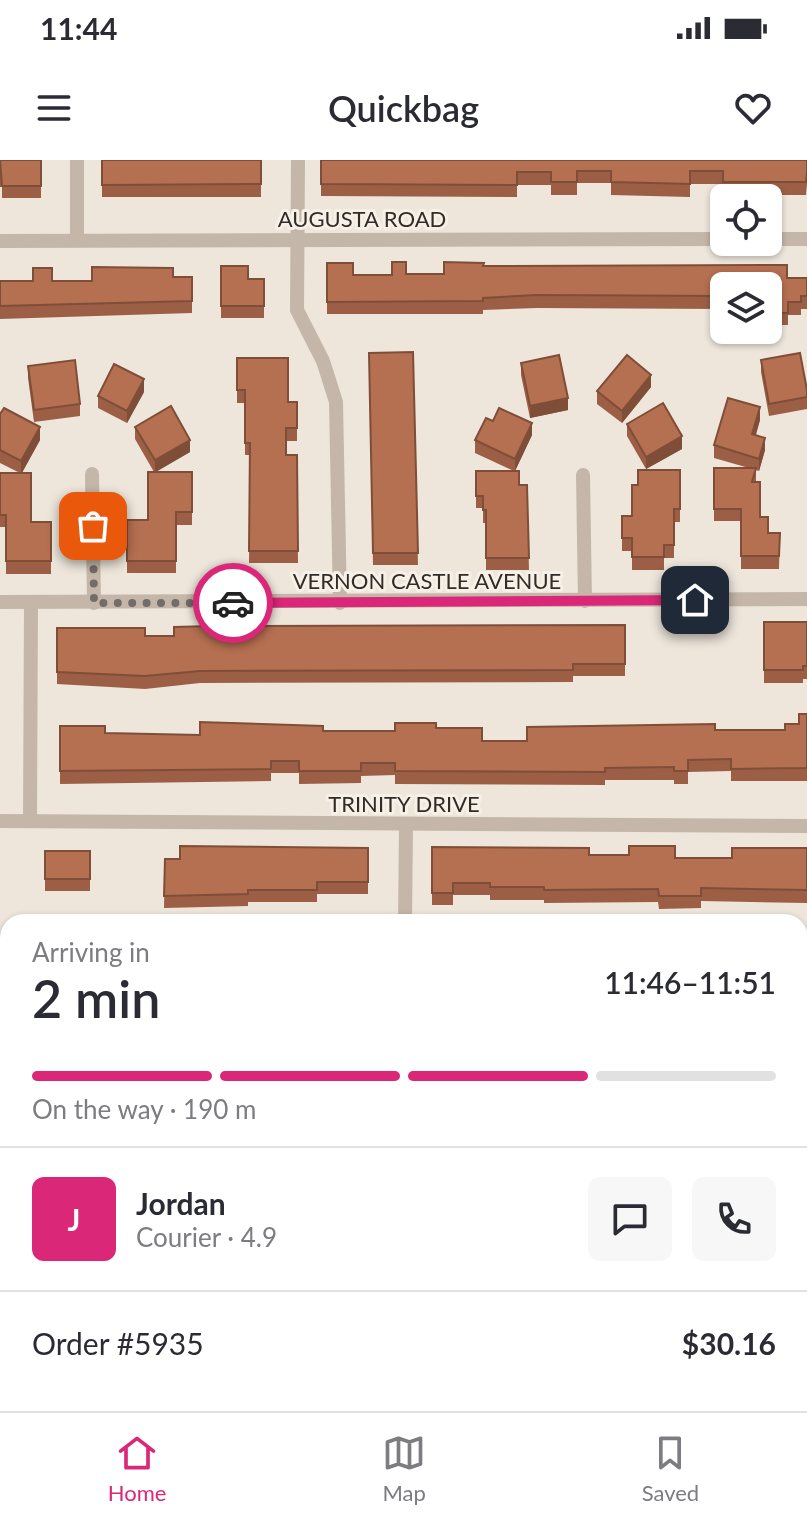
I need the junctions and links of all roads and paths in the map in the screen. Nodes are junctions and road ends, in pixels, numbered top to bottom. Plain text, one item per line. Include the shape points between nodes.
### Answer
1 (77, 160) edge
2 (298, 160) edge
3 (710, 239) edge
4 (782, 239) edge
5 (807, 239) edge
6 (77, 240) junction
7 (297, 240) junction
8 (0, 241) edge
9 (92, 474) dead end
10 (583, 475) dead end
11 (807, 599) edge
12 (585, 601) junction
13 (0, 602) edge
14 (31, 602) junction
15 (94, 603) junction
16 (340, 603) junction
17 (0, 821) edge
18 (30, 821) junction
19 (406, 826) junction
20 (807, 826) edge
21 (405, 914) edge

1 - 6 street
2 - 7 street
3 - 7 street, AUGUSTA ROAD
4 - 5 street
6 - 7 street, AUGUSTA ROAD
6 - 8 street, AUGUSTA ROAD
7 - 16 street via 297,310 323,361 336,402
9 - 15 street
10 - 12 street
11 - 12 street, VERNON CASTLE AVENUE
12 - 16 street, VERNON CASTLE AVENUE
13 - 14 street, VERNON CASTLE AVENUE
14 - 15 street, VERNON CASTLE AVENUE
14 - 18 street
15 - 16 street, VERNON CASTLE AVENUE
17 - 18 street, TRINITY DRIVE
18 - 19 street, TRINITY DRIVE
19 - 20 street, TRINITY DRIVE
19 - 21 street

